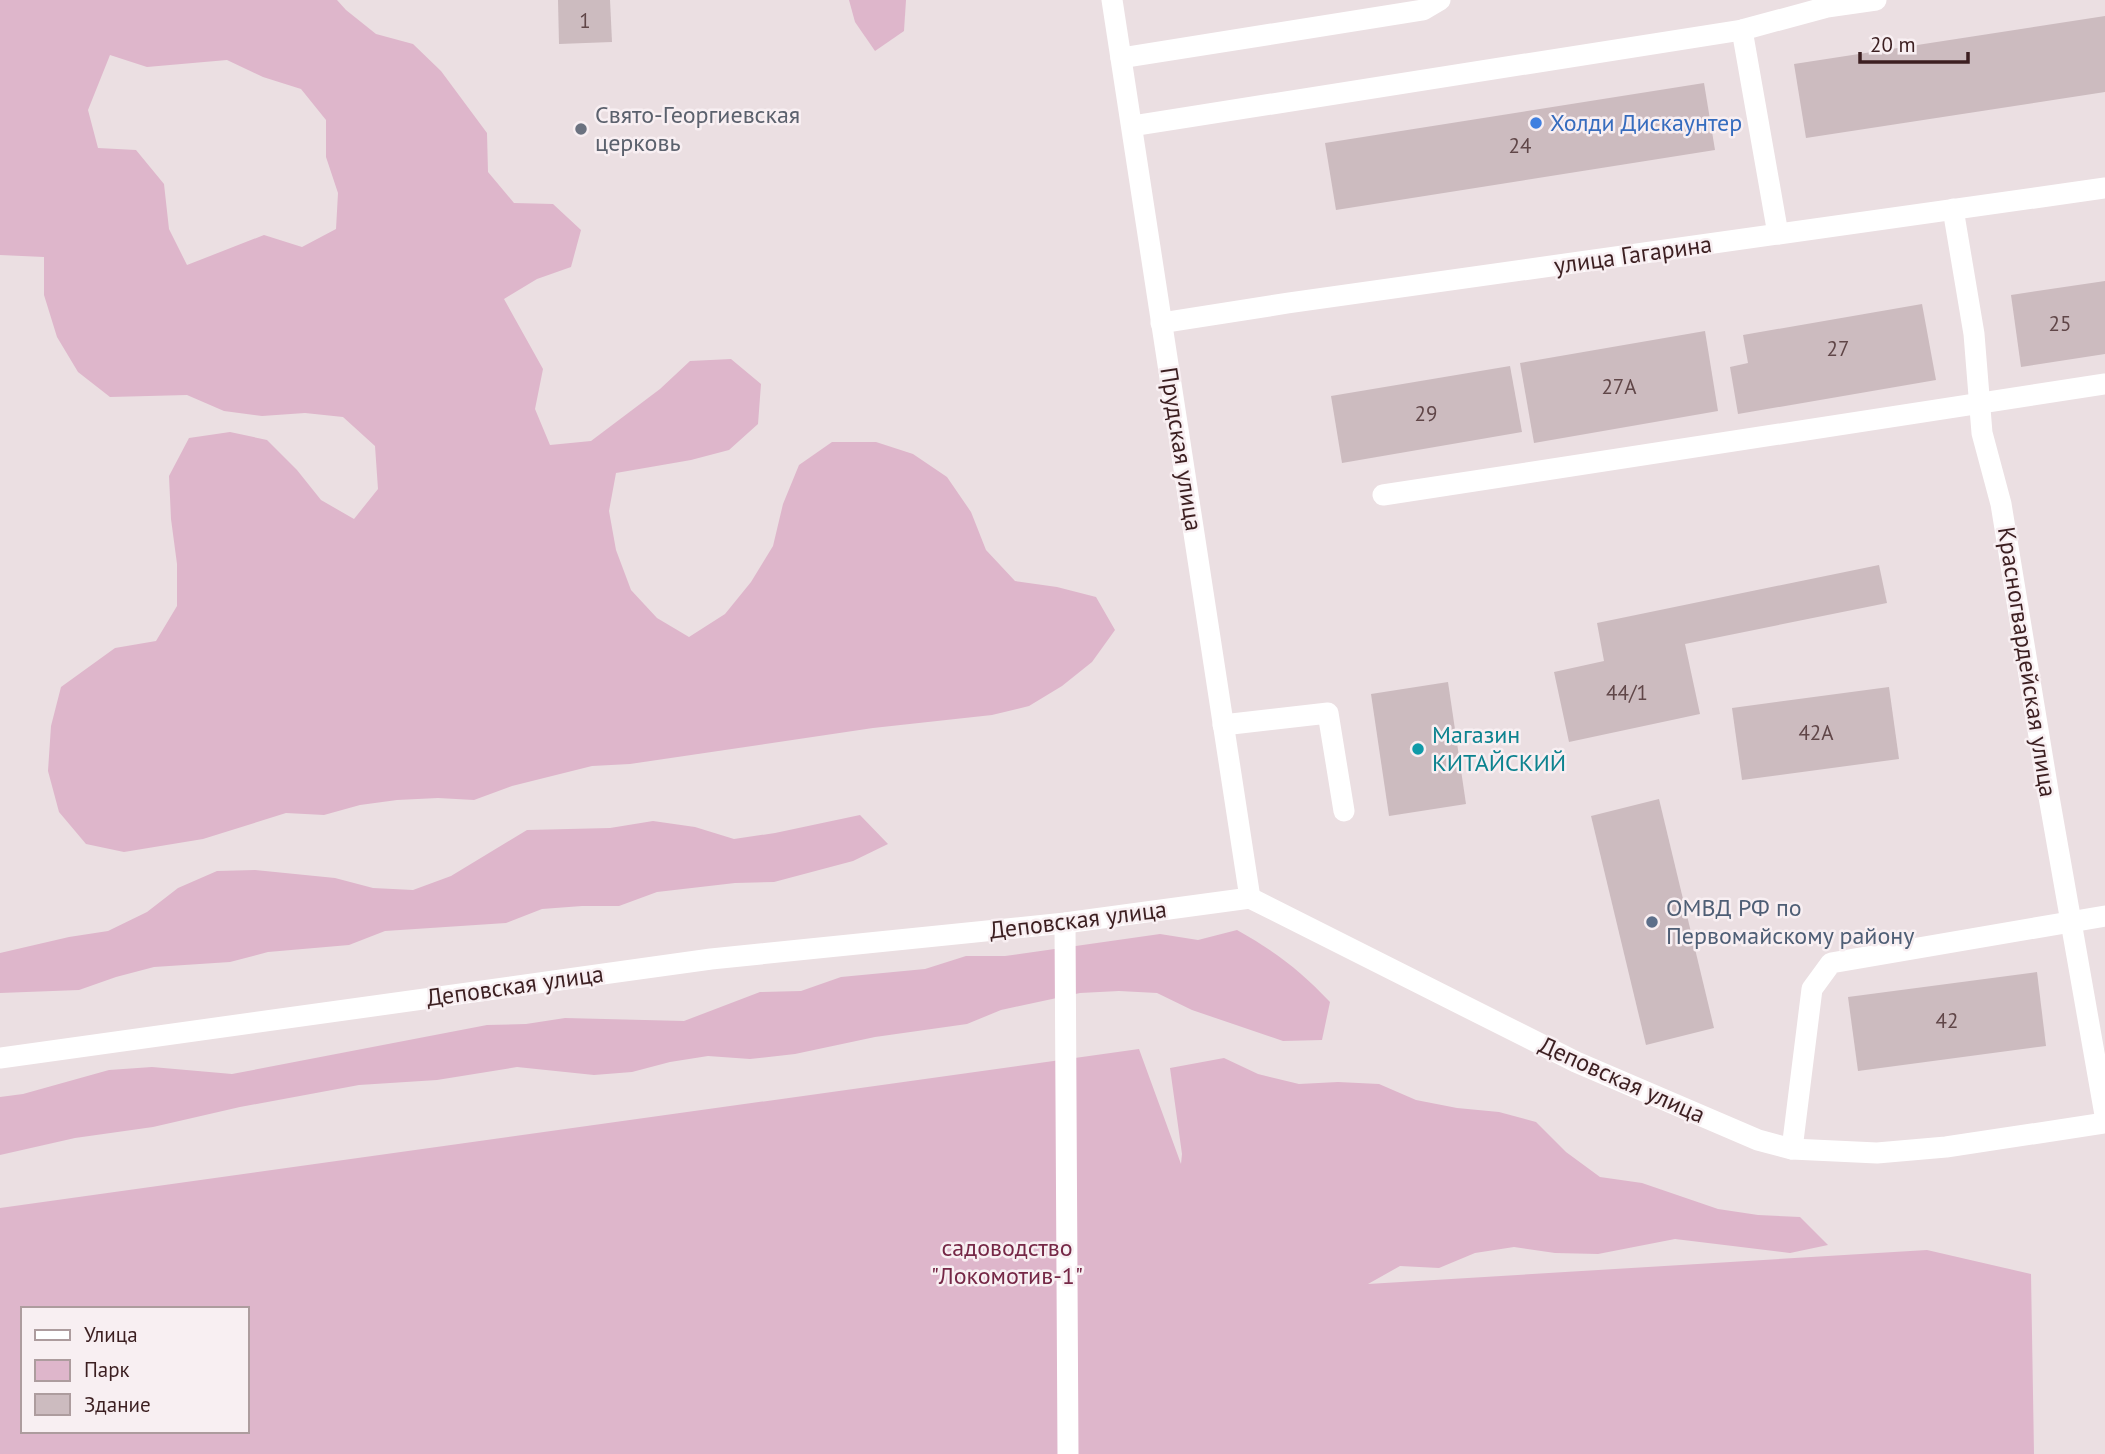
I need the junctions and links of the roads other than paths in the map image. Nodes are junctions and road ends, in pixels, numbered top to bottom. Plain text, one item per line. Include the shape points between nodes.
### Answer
1 (1112, 0) edge
2 (1440, 0) edge
3 (1876, 0) edge
4 (1826, 4) edge
5 (1742, 30) junction
6 (1121, 58) junction
7 (1132, 125) junction
8 (2105, 188) edge
9 (1953, 209) junction
10 (1778, 234) junction
11 (1161, 323) junction
12 (2105, 384) edge
13 (1978, 404) junction
14 (1383, 495) dead end
15 (1223, 725) junction
16 (1344, 811) dead end
17 (1250, 898) junction
18 (2105, 916) edge
19 (2073, 922) junction
20 (1065, 923) junction
21 (0, 1058) edge
22 (2105, 1115) edge
23 (2105, 1123) edge
24 (1792, 1149) junction
25 (1068, 1454) edge

1 - 6 street, Прудская улица
2 - 6 street via 1423,10
3 - 4 street
4 - 5 street
5 - 7 street
5 - 10 street
6 - 7 street, Прудская улица
7 - 11 street, Прудская улица
8 - 9 street, улица Гагарина
9 - 10 street, улица Гагарина
9 - 13 street, Красногвардейская улица via 1974,334
10 - 11 street, улица Гагарина
11 - 15 street, Прудская улица
12 - 13 street
13 - 14 street
13 - 19 street, Красногвардейская улица via 2001,504
15 - 16 street via 1328,713
15 - 17 street, Прудская улица
17 - 20 street, Деповская улица
17 - 24 street, Деповская улица via 1577,1062 1758,1140
18 - 19 street
19 - 22 street, Красногвардейская улица
19 - 24 street via 1831,963 1812,989
20 - 21 street, Деповская улица via 711,959
20 - 25 street
23 - 24 street, Деповская улица via 1877,1153

